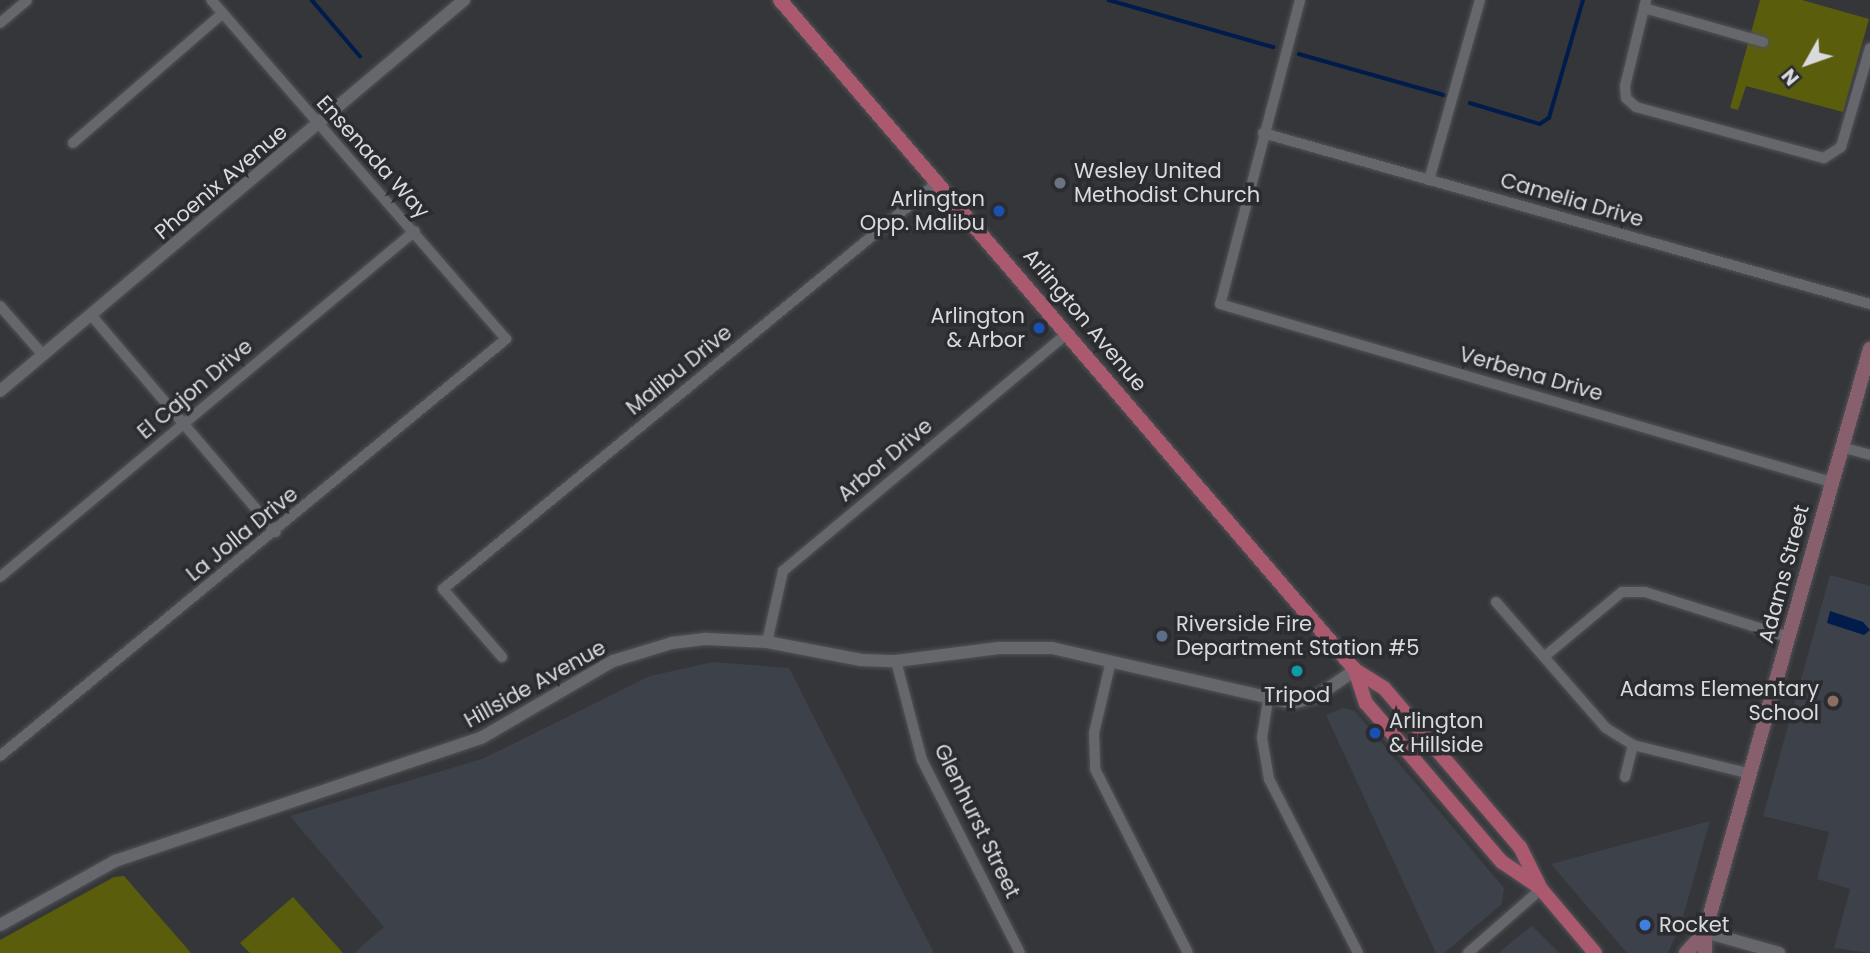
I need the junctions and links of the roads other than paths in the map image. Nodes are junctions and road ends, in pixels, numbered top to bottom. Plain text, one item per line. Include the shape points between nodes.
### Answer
1 (27, 0) edge
2 (211, 0) edge
3 (464, 0) edge
4 (780, 0) edge
5 (1300, 0) edge
6 (1480, 0) edge
7 (1645, 4) edge
8 (223, 13) junction
9 (0, 23) edge
10 (1763, 42) dead end
11 (1870, 48) edge
12 (1868, 63) edge
13 (1866, 80) edge
14 (322, 124) junction
15 (1263, 133) junction
16 (73, 144) dead end
17 (1429, 180) junction
18 (939, 181) junction
19 (415, 231) junction
20 (1870, 304) edge
21 (0, 306) edge
22 (91, 315) junction
23 (1068, 333) junction
24 (506, 340) joint
25 (1870, 349) edge
26 (43, 355) junction
27 (0, 391) edge
28 (184, 424) junction
29 (1841, 447) junction
30 (1870, 455) edge
31 (1831, 482) junction
32 (276, 532) junction
33 (0, 577) edge
34 (1496, 602) dead end
35 (1788, 637) junction
36 (767, 642) junction
37 (502, 657) dead end
38 (1544, 657) junction
39 (896, 661) junction
40 (1111, 661) junction
41 (1355, 670) junction
42 (1268, 700) junction
43 (1633, 745) junction
44 (0, 756) edge
45 (1751, 774) junction
46 (1625, 777) dead end
47 (1541, 889) junction
48 (0, 925) edge
49 (1705, 932) junction
50 (1020, 953) edge
51 (1188, 953) edge
52 (1357, 953) edge
53 (1468, 953) edge
54 (1595, 953) edge
55 (1686, 953) edge
56 (1705, 953) edge
57 (1779, 953) edge

1 - 9 street
2 - 8 street, Ensenada Way
3 - 14 street, Phoenix Avenue
4 - 18 main road, Arlington Avenue
5 - 15 street
6 - 17 street
7 - 10 street
7 - 13 street via 1626,98 1636,107 1824,158 1834,156 1841,147
8 - 14 street, Ensenada Way via 308,114
8 - 16 street
11 - 12 street
12 - 13 street
14 - 19 street, Ensenada Way
14 - 22 street, Phoenix Avenue
15 - 17 street, Camelia Drive
15 - 31 street, Verbena Drive via 1220,304
17 - 20 street, Camelia Drive
18 - 23 main road, Arlington Avenue
18 - 37 street, Malibu Drive via 443,589
19 - 24 street, Ensenada Way
19 - 28 street, El Cajon Drive
21 - 26 street
22 - 26 street, Phoenix Avenue
22 - 28 street
23 - 36 street, Arbor Drive via 783,571
23 - 41 main road, Arlington Avenue
24 - 32 street, La Jolla Drive
25 - 29 main road, Adams Street
26 - 27 street, Phoenix Avenue
28 - 32 street
28 - 33 street, El Cajon Drive
29 - 30 street
29 - 31 main road, Adams Street
31 - 35 main road, Adams Street
32 - 44 street, La Jolla Drive
34 - 38 street
35 - 38 street via 1645,592 1622,593
35 - 45 main road, Adams Street
36 - 39 street, Hillside Avenue via 861,660
36 - 48 street, Hillside Avenue via 707,639 634,653 481,738 115,861
38 - 43 street via 1606,728
39 - 40 street, Hillside Avenue via 1025,647
39 - 50 street, Glenhurst Street via 922,760
40 - 42 street, Hillside Avenue
40 - 51 street via 1094,733 1095,769
41 - 42 street, Hillside Avenue via 1304,702
41 - 47 main road, Arlington Avenue via 1384,688 1520,847
41 - 47 main road, Arlington Avenue via 1366,703 1502,862
42 - 52 street via 1262,738 1269,779
43 - 45 street
43 - 46 street
45 - 49 main road, Adams Street
47 - 53 street
47 - 54 main road, Arlington Avenue
49 - 55 main road, Adams Street
49 - 56 main road, Adams Street
49 - 57 street

